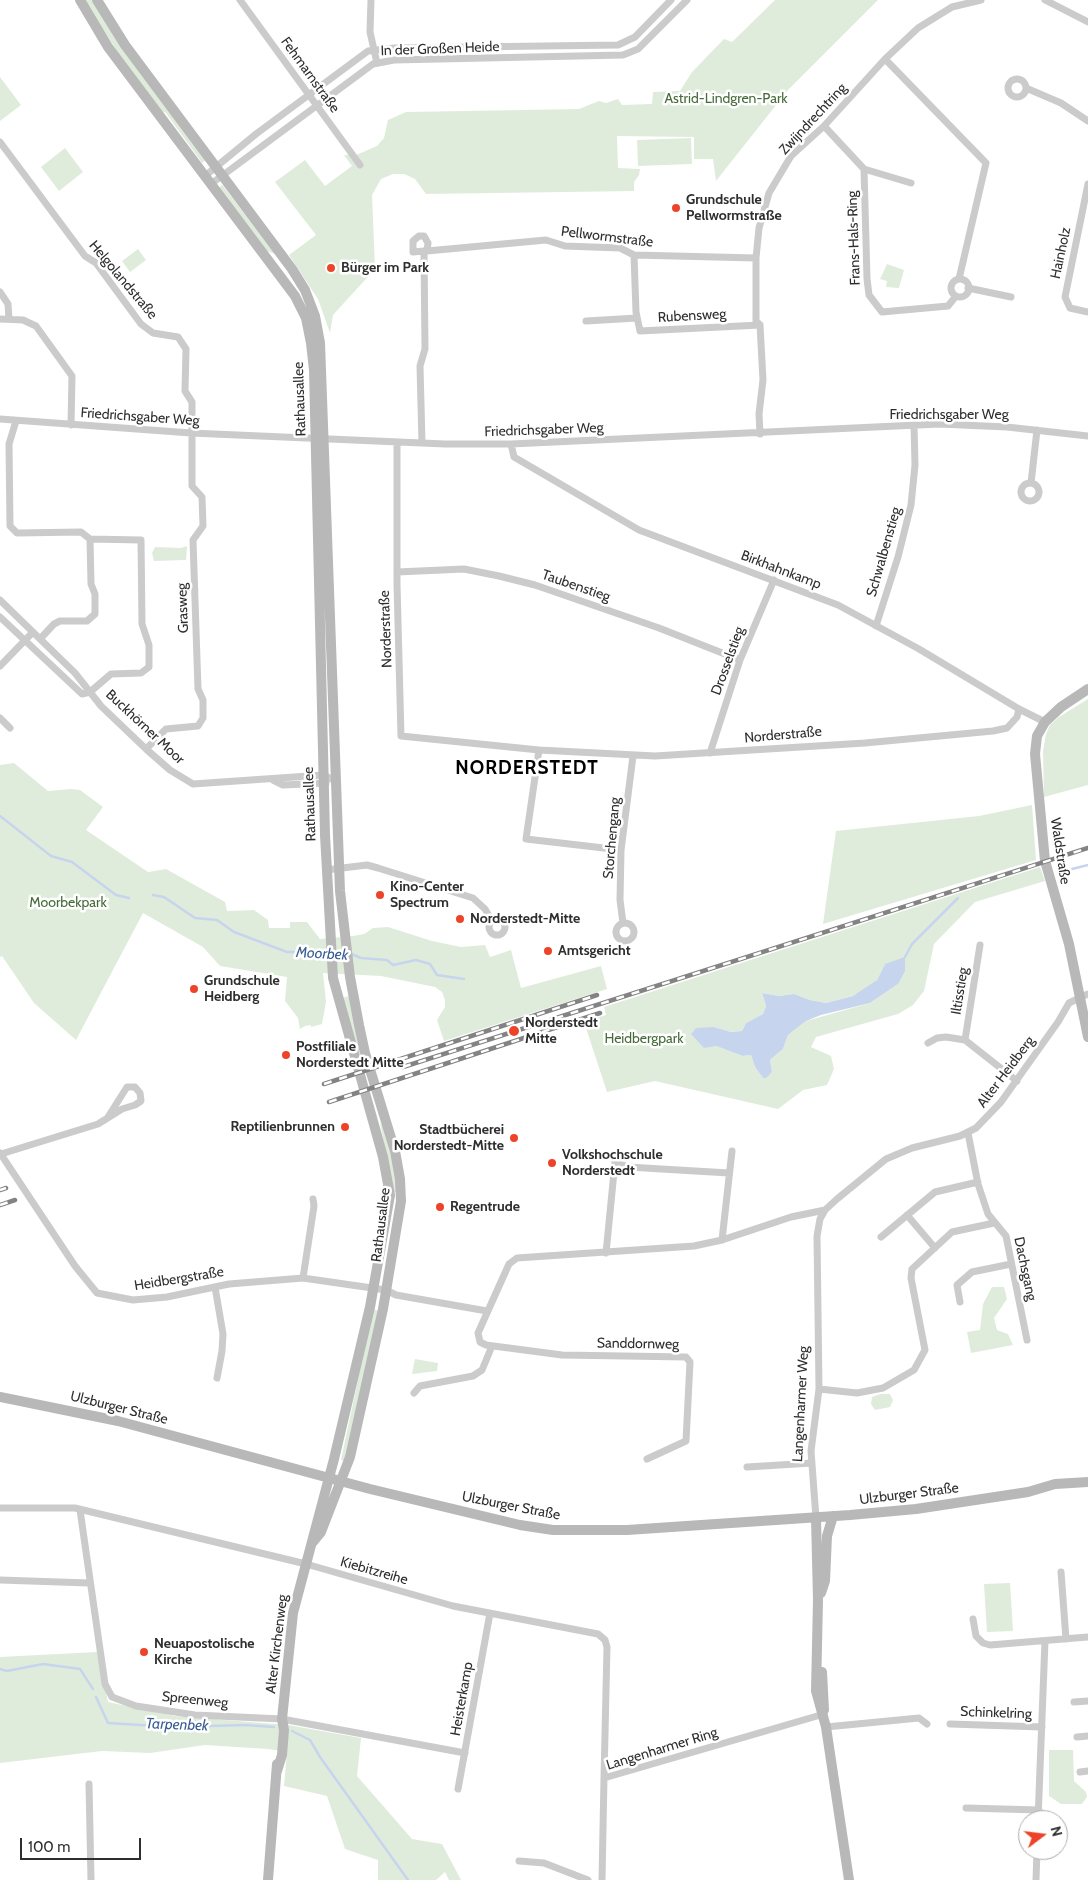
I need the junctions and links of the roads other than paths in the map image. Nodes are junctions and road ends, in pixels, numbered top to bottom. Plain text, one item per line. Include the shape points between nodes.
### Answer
1 (80, 0) edge
2 (97, 0) edge
3 (240, 0) edge
4 (371, 0) edge
5 (671, 0) edge
6 (688, 0) edge
7 (982, 0) edge
8 (1046, 0) edge
9 (1088, 22) edge
10 (374, 50) junction
11 (885, 59) junction
12 (377, 63) junction
13 (1026, 88) dead end
14 (308, 95) junction
15 (316, 106) junction
16 (1088, 121) edge
17 (824, 126) junction
18 (0, 142) edge
19 (360, 165) dead end
20 (864, 169) junction
21 (218, 172) junction
22 (208, 180) junction
23 (912, 183) dead end
24 (1088, 184) edge
25 (634, 255) junction
26 (756, 258) junction
27 (959, 279) junction
28 (968, 288) junction
29 (0, 292) edge
30 (956, 296) junction
31 (1011, 297) dead end
32 (1088, 312) edge
33 (637, 318) junction
34 (0, 319) edge
35 (9, 319) junction
36 (586, 321) dead end
37 (760, 325) junction
38 (0, 419) edge
39 (16, 421) junction
40 (71, 425) junction
41 (914, 425) junction
42 (1037, 430) junction
43 (191, 433) junction
44 (760, 434) junction
45 (1088, 436) edge
46 (320, 439) junction
47 (397, 442) junction
48 (422, 443) junction
49 (511, 444) junction
50 (1031, 483) dead end
51 (90, 539) junction
52 (397, 572) junction
53 (774, 580) junction
54 (0, 600) edge
55 (0, 617) edge
56 (876, 626) junction
57 (33, 632) junction
58 (40, 639) junction
59 (24, 640) junction
60 (740, 660) junction
61 (0, 666) edge
62 (1088, 689) edge
63 (90, 692) junction
64 (1019, 709) junction
65 (0, 718) edge
66 (1045, 722) junction
67 (10, 728) dead end
68 (146, 750) junction
69 (539, 750) junction
70 (710, 753) junction
71 (633, 756) junction
72 (323, 780) junction
73 (334, 780) junction
74 (621, 850) junction
75 (338, 869) junction
76 (326, 870) junction
77 (492, 921) dead end
78 (623, 923) dead end
79 (980, 945) dead end
80 (1084, 995) edge
81 (1088, 1037) edge
82 (965, 1040) junction
83 (928, 1043) dead end
84 (1017, 1081) junction
85 (108, 1117) junction
86 (968, 1133) junction
87 (732, 1151) dead end
88 (0, 1154) edge
89 (729, 1173) junction
90 (978, 1182) junction
91 (313, 1199) dead end
92 (825, 1210) junction
93 (907, 1215) junction
94 (994, 1223) junction
95 (881, 1237) dead end
96 (722, 1240) junction
97 (934, 1248) junction
98 (606, 1253) junction
99 (1011, 1264) junction
100 (303, 1278) junction
101 (215, 1287) junction
102 (374, 1288) junction
103 (386, 1290) junction
104 (960, 1302) dead end
105 (486, 1311) junction
106 (1027, 1340) dead end
107 (492, 1346) junction
108 (218, 1378) dead end
109 (819, 1389) junction
110 (414, 1393) dead end
111 (0, 1397) edge
112 (647, 1459) dead end
113 (812, 1464) junction
114 (747, 1467) dead end
115 (328, 1478) junction
116 (341, 1482) junction
117 (1088, 1482) edge
118 (0, 1508) edge
119 (80, 1510) junction
120 (833, 1516) junction
121 (816, 1518) junction
122 (312, 1544) junction
123 (306, 1564) junction
124 (1061, 1572) dead end
125 (0, 1580) edge
126 (89, 1583) junction
127 (818, 1600) junction
128 (490, 1613) junction
129 (973, 1619) dead end
130 (1088, 1638) edge
131 (1066, 1639) junction
132 (1045, 1641) junction
133 (1088, 1701) edge
134 (1074, 1702) dead end
135 (824, 1714) junction
136 (282, 1719) junction
137 (927, 1724) dead end
138 (950, 1724) dead end
139 (826, 1727) junction
140 (1042, 1728) junction
141 (1088, 1736) edge
142 (1077, 1737) dead end
143 (465, 1753) junction
144 (1088, 1771) edge
145 (1080, 1772) dead end
146 (604, 1778) junction
147 (89, 1784) dead end
148 (458, 1789) dead end
149 (966, 1808) dead end
150 (1039, 1810) joint
151 (1037, 1860) edge
152 (519, 1861) dead end
153 (91, 1880) edge
154 (268, 1880) edge
155 (588, 1880) edge
156 (602, 1880) edge
157 (849, 1880) edge
158 (1036, 1880) edge

1 - 22 main road, Rathausallee via 108,47
2 - 21 main road, Rathausallee via 124,45
3 - 14 street, Fehmarnstraße
4 - 10 street via 370,32
5 - 10 street, In der Großen Heide via 635,37 618,45
6 - 12 street, In der Großen Heide via 638,49 623,55
7 - 11 street, Zwijndrechtring via 934,17
8 - 9 street
10 - 12 street
10 - 14 street, In der Großen Heide via 361,54
11 - 17 street, Zwijndrechtring
11 - 27 street via 986,163
12 - 15 street, In der Großen Heide via 368,66
13 - 16 street via 1061,103
14 - 15 street, Fehmarnstraße
14 - 21 street, In der Großen Heide
15 - 19 street, Fehmarnstraße
15 - 21 street, In der Großen Heide
17 - 20 street
17 - 26 street, Zwijndrechtring via 791,156 769,193 759,228
18 - 43 street, Helgolandstraße via 85,256 96,263 141,324 153,333 178,337 186,349 185,392 192,402
20 - 23 street
20 - 30 street, Frans-Hals-Ring via 869,296 882,312 948,306
21 - 22 street, In der Großen Heide
21 - 46 main road, Rathausallee via 305,290 320,343
22 - 46 main road, Rathausallee via 295,296 306,318
24 - 32 street, Hainholz via 1065,297 1070,308
25 - 26 street, Pellwormstraße
25 - 33 street, Rubensweg
25 - 48 street, Pellwormstraße via 620,248 565,246 546,240 426,251 425,348 420,366
26 - 37 street, Zwijndrechtring via 756,321
27 - 28 street via 966,282
27 - 30 street via 951,287
28 - 30 street, Frans-Hals-Ring via 965,296
28 - 31 street
29 - 35 street via 8,304
33 - 36 street, Rubensweg
33 - 37 street, Rubensweg via 640,331
34 - 35 street
35 - 40 street via 36,326 72,376
37 - 44 street, Zwijndrechtring via 763,380
38 - 39 street, Friedrichsgaber Weg
39 - 40 street, Friedrichsgaber Weg
39 - 51 street via 9,444 10,526 17,533 81,532
40 - 43 street, Friedrichsgaber Weg
41 - 42 street, Friedrichsgaber Weg via 970,424
41 - 44 street, Friedrichsgaber Weg
41 - 56 street, Schwalbenstieg via 911,505
42 - 45 street, Friedrichsgaber Weg
42 - 50 street
43 - 46 street, Friedrichsgaber Weg
43 - 68 street, Grasweg via 192,486 202,497 203,526 193,540 198,689 203,700 203,718 198,726 166,728
44 - 49 street, Friedrichsgaber Weg
46 - 47 street, Friedrichsgaber Weg
46 - 72 main road, Rathausallee
46 - 73 main road, Rathausallee
47 - 48 street, Friedrichsgaber Weg
47 - 52 street, Norderstraße
48 - 49 street, Friedrichsgaber Weg
49 - 53 street, Birkhahnkamp via 514,457 639,530
51 - 58 street via 90,584 95,594 95,614 87,621 60,621
51 - 63 street via 141,540 142,624 149,645 149,667 141,672 111,674
52 - 60 street, Taubenstieg via 464,569 500,576 659,628
52 - 69 street, Norderstraße via 401,736
53 - 56 street, Birkhahnkamp via 838,606
53 - 60 street, Drosselstieg
54 - 57 street, Buckhörner Moor
55 - 59 street, Buckhörner Moor
56 - 64 street, Birkhahnkamp
57 - 58 street, Buckhörner Moor
57 - 59 street
58 - 63 street, Buckhörner Moor
59 - 61 street
59 - 63 street, Buckhörner Moor via 79,692
60 - 70 street, Drosselstieg
62 - 66 main road, Waldstraße
63 - 68 street, Buckhörner Moor
64 - 66 street, Birkhahnkamp
64 - 70 street, Norderstraße via 1007,728 993,731
65 - 67 street
66 - 80 main road, Waldstraße via 1037,736 1035,754 1043,848
68 - 72 street, Buckhörner Moor via 193,784 273,780 282,776
69 - 71 street, Norderstraße
69 - 74 street via 526,839
70 - 71 street, Norderstraße
71 - 74 street, Storchengang
72 - 73 street, Buckhörner Moor
72 - 76 main road, Rathausallee
73 - 75 main road, Rathausallee
74 - 78 street, Storchengang
75 - 76 street
75 - 77 street via 367,865 473,898
75 - 103 main road, Rathausallee via 350,977 365,1054 395,1151 400,1180 401,1201
76 - 102 main road, Rathausallee via 333,978 388,1181 389,1202
79 - 82 street, Iltisstieg
80 - 81 main road, Waldstraße
80 - 84 street, Alter Heidberg via 1069,1003
82 - 83 street via 946,1037
82 - 84 street
84 - 86 street, Alter Heidberg via 987,1118
85 - 85 street, Heidbergstraße via 141,1100 135,1087 127,1087
85 - 88 street, Heidbergstraße via 98,1124
86 - 90 street, Dachsgang
86 - 92 street, Alter Heidberg via 898,1153 872,1169
87 - 89 street
88 - 101 street, Heidbergstraße via 75,1266 97,1292 133,1300
89 - 96 street
89 - 98 street via 628,1168 615,1162
90 - 93 street via 934,1192
90 - 94 street, Dachsgang
91 - 100 street
92 - 96 street via 791,1216
92 - 109 street, Langenharmer Weg via 817,1236
93 - 95 street
93 - 97 street
94 - 97 street via 954,1232
94 - 99 street, Dachsgang via 1005,1235
96 - 98 street via 694,1246
97 - 109 street via 911,1272 925,1350 915,1368 880,1389 856,1394
98 - 105 street via 517,1258 509,1264
99 - 104 street via 972,1272 957,1285
99 - 106 street, Dachsgang
100 - 101 street, Heidbergstraße via 267,1279
100 - 102 street, Heidbergstraße
101 - 108 street via 223,1334
102 - 103 street
102 - 115 main road, Rathausallee
103 - 105 street via 396,1295
103 - 116 main road, Rathausallee via 350,1457
105 - 107 street via 478,1338
107 - 110 street via 482,1370 473,1376 420,1386
107 - 112 street, Sanddornweg via 562,1354 686,1357 690,1362 686,1441
109 - 113 street, Langenharmer Weg
111 - 115 main road, Ulzburger Straße via 118,1421
113 - 114 street
113 - 121 street, Langenharmer Weg
115 - 116 main road, Ulzburger Straße
115 - 122 main road, Alter Kirchenweg via 313,1529
116 - 121 main road, Ulzburger Straße via 552,1530 627,1530
116 - 122 main road, Alter Kirchenweg via 321,1532
117 - 120 main road, Ulzburger Straße via 1042,1493 1028,1492 916,1509
118 - 119 street, Kiebitzreihe
119 - 123 street, Kiebitzreihe
119 - 126 street, Spreenweg
120 - 121 main road, Ulzburger Straße
120 - 127 main road, Langenharmer Weg via 827,1536 825,1581
121 - 127 main road, Langenharmer Weg
122 - 123 main road, Alter Kirchenweg
123 - 128 street, Kiebitzreihe via 452,1606
123 - 136 main road, Alter Kirchenweg via 290,1628
124 - 131 street
125 - 126 street
126 - 136 street, Spreenweg via 105,1684 112,1697 136,1706 195,1715
127 - 135 main road, Langenharmer Weg via 816,1691
128 - 143 street, Heisterkamp
128 - 146 street, Kiebitzreihe via 595,1633 604,1640 607,1649
129 - 132 street via 976,1636 988,1645
130 - 131 street
131 - 132 street
132 - 140 street, Schinkelring
133 - 134 street
135 - 139 main road, Langenharmer Weg
135 - 146 street, Langenharmer Ring
136 - 143 street, Spreenweg
136 - 154 main road, Alter Kirchenweg via 282,1755 277,1771
137 - 139 street via 919,1718
138 - 140 street, Schinkelring
139 - 157 main road, Langenharmer Weg
140 - 150 street, Schinkelring
141 - 142 street
143 - 148 street, Heisterkamp
144 - 145 street
146 - 156 street, Langenharmer Ring
147 - 153 street
149 - 150 street
151 - 158 street
152 - 155 street via 544,1863

